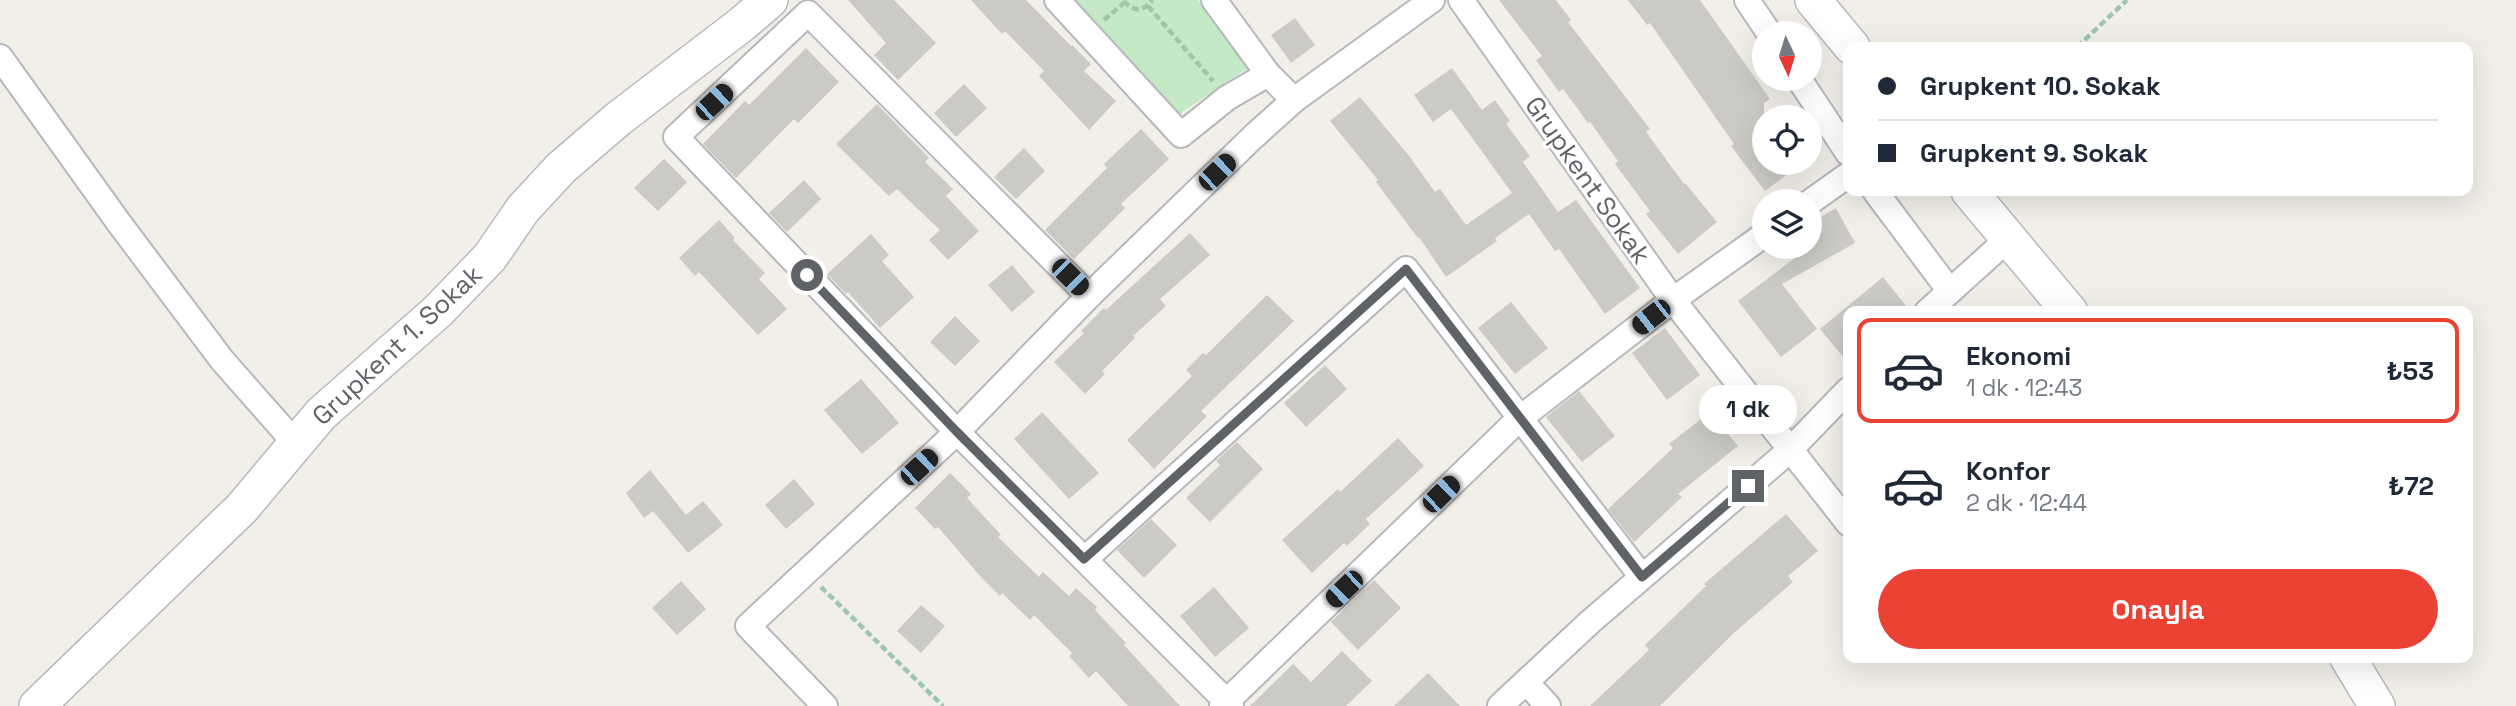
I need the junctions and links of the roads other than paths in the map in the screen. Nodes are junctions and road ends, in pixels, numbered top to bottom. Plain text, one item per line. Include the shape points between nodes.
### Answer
1 (769, 0) edge
2 (1057, 0) edge
3 (1214, 0) edge
4 (1432, 0) edge
5 (1461, 0) edge
6 (1747, 0) edge
7 (1812, 0) edge
8 (1761, 21) edge
9 (1848, 42) edge
10 (0, 57) edge
11 (1268, 74) junction
12 (1807, 91) edge
13 (1294, 100) junction
14 (1843, 145) edge
15 (1843, 179) edge
16 (1822, 193) edge
17 (1879, 196) edge
18 (1973, 196) edge
19 (2008, 239) junction
20 (1752, 244) edge
21 (1949, 290) junction
22 (1089, 296) junction
23 (1673, 300) junction
24 (1933, 306) edge
25 (2065, 306) edge
26 (1843, 395) edge
27 (1519, 419) junction
28 (957, 432) junction
29 (296, 444) junction
30 (1790, 450) junction
31 (1843, 517) edge
32 (1084, 559) junction
33 (1642, 577) junction
34 (2351, 663) edge
35 (1526, 682) junction
36 (1227, 704) edge
37 (37, 706) edge
38 (825, 706) edge
39 (1500, 706) edge
40 (1548, 706) edge
41 (2377, 706) edge

1 - 29 street, Grupkent 1. Sokak via 561,168 523,209 490,257 438,311 321,414
2 - 11 street via 1181,135 1227,98
3 - 11 street
4 - 13 street
5 - 23 street, Grupkent Sokak
6 - 8 street
7 - 9 street
10 - 29 street via 222,359
11 - 13 street
12 - 14 street
13 - 22 street
15 - 16 street
17 - 21 street
18 - 19 street
19 - 21 street
19 - 25 street
20 - 23 street
21 - 24 street
22 - 28 street
22 - 28 street via 808,13 676,137
23 - 27 street
23 - 30 street, Grupkent Sokak
26 - 30 street
27 - 32 street via 1406,269
27 - 33 street
27 - 36 street
28 - 32 street
28 - 38 street via 748,626
29 - 37 street, Grupkent 1. Sokak via 242,508
30 - 31 street, Grupkent Sokak
30 - 33 street
32 - 36 street
33 - 35 street
34 - 41 street
35 - 39 street
35 - 40 street

